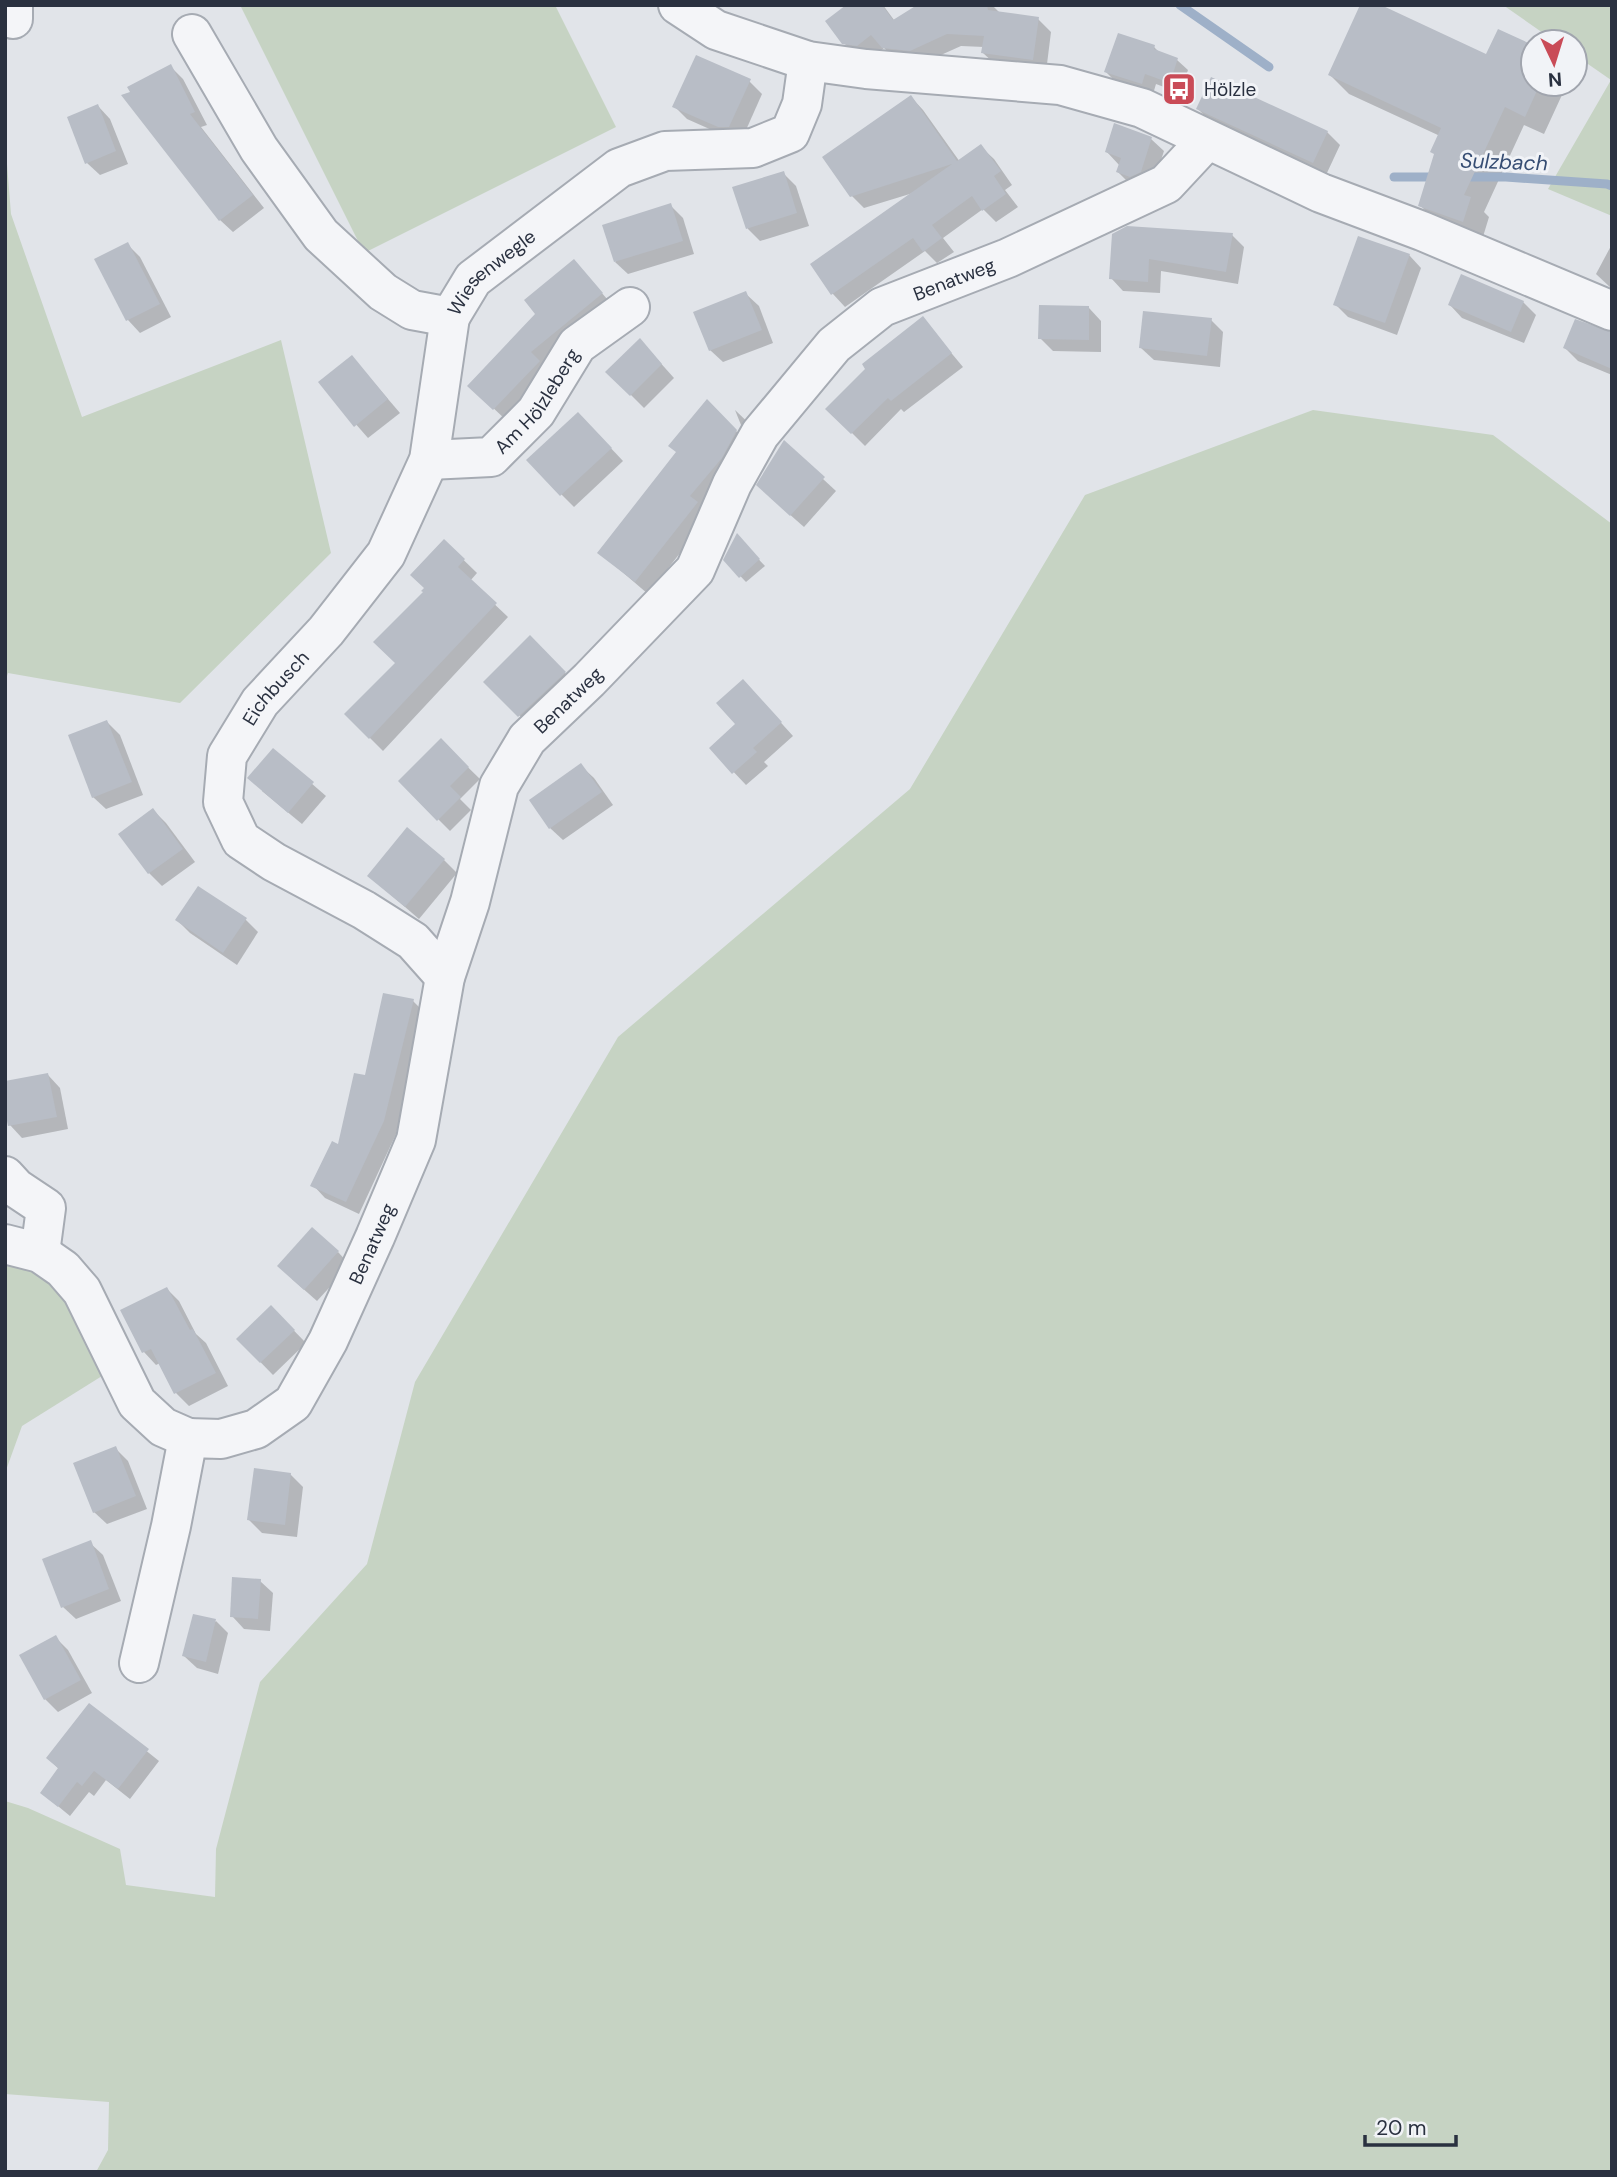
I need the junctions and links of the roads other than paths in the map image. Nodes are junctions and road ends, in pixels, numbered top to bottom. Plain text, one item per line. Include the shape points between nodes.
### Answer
1 (678, 5) edge
2 (192, 34) dead end
3 (808, 61) junction
4 (1207, 140) junction
5 (630, 307) dead end
6 (1612, 311) edge
7 (450, 317) junction
8 (429, 460) junction
9 (445, 977) junction
10 (5, 1176) edge
11 (23, 1248) edge
12 (188, 1438) junction
13 (139, 1663) dead end

1 - 3 street via 716,30
2 - 7 street, Wiesenwegle via 260,149 321,235 383,292 412,310
3 - 4 street via 1060,85 1142,108
3 - 7 street, Wiesenwegle via 802,104 790,133 753,148 665,152 619,168 473,279
4 - 6 street via 1321,193
4 - 9 street, Benatweg via 1166,184 1007,258 882,307 834,345 761,434 732,484 695,570 527,739 499,786 471,902
5 - 8 street, Am Hölzleberg via 577,345 536,412 491,457
7 - 8 street, Eichbusch
8 - 9 street, Eichbusch via 386,554 326,632 260,702 227,756 223,802 242,840 413,941
9 - 12 street, Benatweg via 416,1140 328,1341 293,1403 256,1429 221,1439
10 - 11 street, Benatweg via 46,1208
11 - 12 street, Benatweg via 63,1269 82,1291 137,1403 163,1427
12 - 13 street

